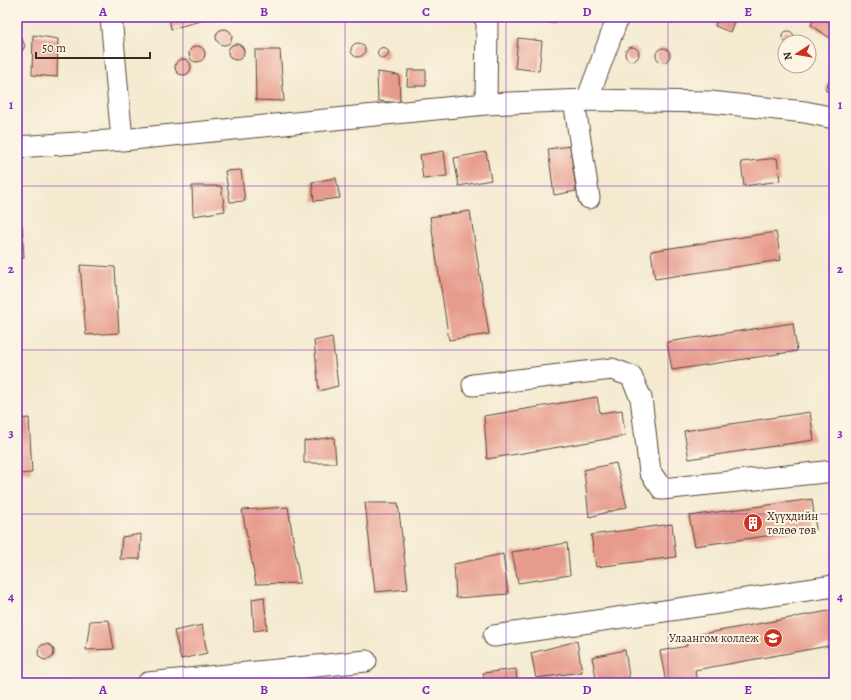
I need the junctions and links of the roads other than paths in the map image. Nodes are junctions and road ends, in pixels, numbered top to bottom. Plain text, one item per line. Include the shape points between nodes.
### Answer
1 (111, 17) edge
2 (484, 17) edge
3 (618, 17) edge
4 (581, 100) junction
5 (486, 104) junction
6 (834, 118) edge
7 (122, 140) junction
8 (17, 147) edge
9 (589, 198) dead end
10 (473, 385) dead end
11 (834, 471) edge
12 (834, 586) edge
13 (494, 636) dead end
14 (366, 661) dead end
15 (196, 680) edge
16 (148, 683) edge

1 - 7 street
2 - 5 street via 487,21
3 - 4 street
4 - 5 street
4 - 6 street via 710,102 805,112
4 - 9 street
5 - 7 street
7 - 8 street
10 - 11 street via 612,369 631,376 641,398 650,472 662,489
12 - 13 street
14 - 15 street
15 - 16 street

